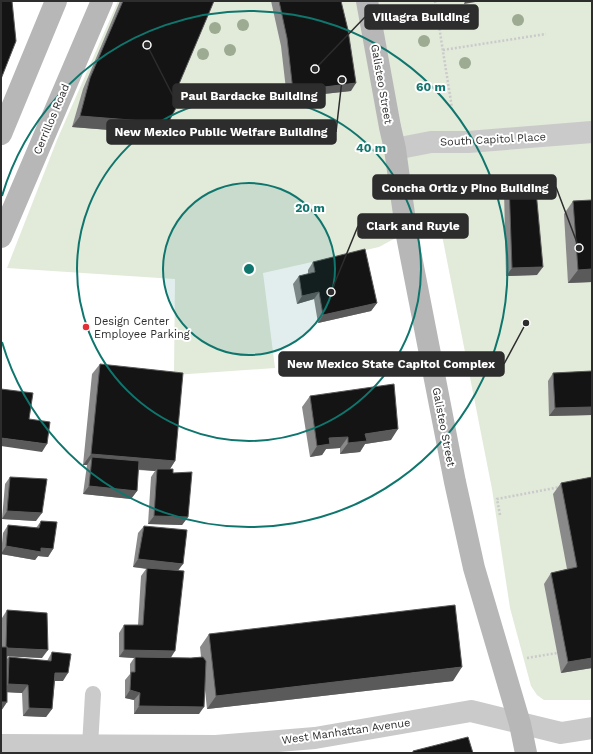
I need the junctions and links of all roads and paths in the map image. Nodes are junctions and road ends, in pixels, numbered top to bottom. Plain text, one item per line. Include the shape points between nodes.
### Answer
1 (56, 1) edge
2 (102, 1) edge
3 (367, 1) edge
4 (435, 1) edge
5 (546, 34) dead end
6 (443, 50) junction
7 (452, 108) dead end
8 (592, 132) edge
9 (1, 134) edge
10 (395, 149) junction
11 (1, 237) edge
12 (563, 487) edge
13 (500, 515) dead end
14 (557, 653) dead end
15 (520, 659) dead end
16 (93, 694) dead end
17 (520, 724) junction
18 (592, 728) edge
19 (1, 745) edge
20 (90, 746) junction
21 (129, 750) edge
22 (526, 753) edge

1 - 9 street
2 - 11 street, Cerrillos Road
3 - 10 street, Galisteo Street
4 - 6 path
5 - 6 path
6 - 7 path
8 - 10 street, South Capitol Place via 468,142 431,142
10 - 17 street, Galisteo Street via 407,236 455,482 474,568
12 - 13 path via 497,500
14 - 15 path
16 - 20 lane
17 - 18 street, West Manhattan Avenue via 561,733
17 - 21 street, West Manhattan Avenue via 471,711 314,738
17 - 22 street, Galisteo Street
19 - 20 street, West Manhattan Avenue
20 - 21 street, West Manhattan Avenue

